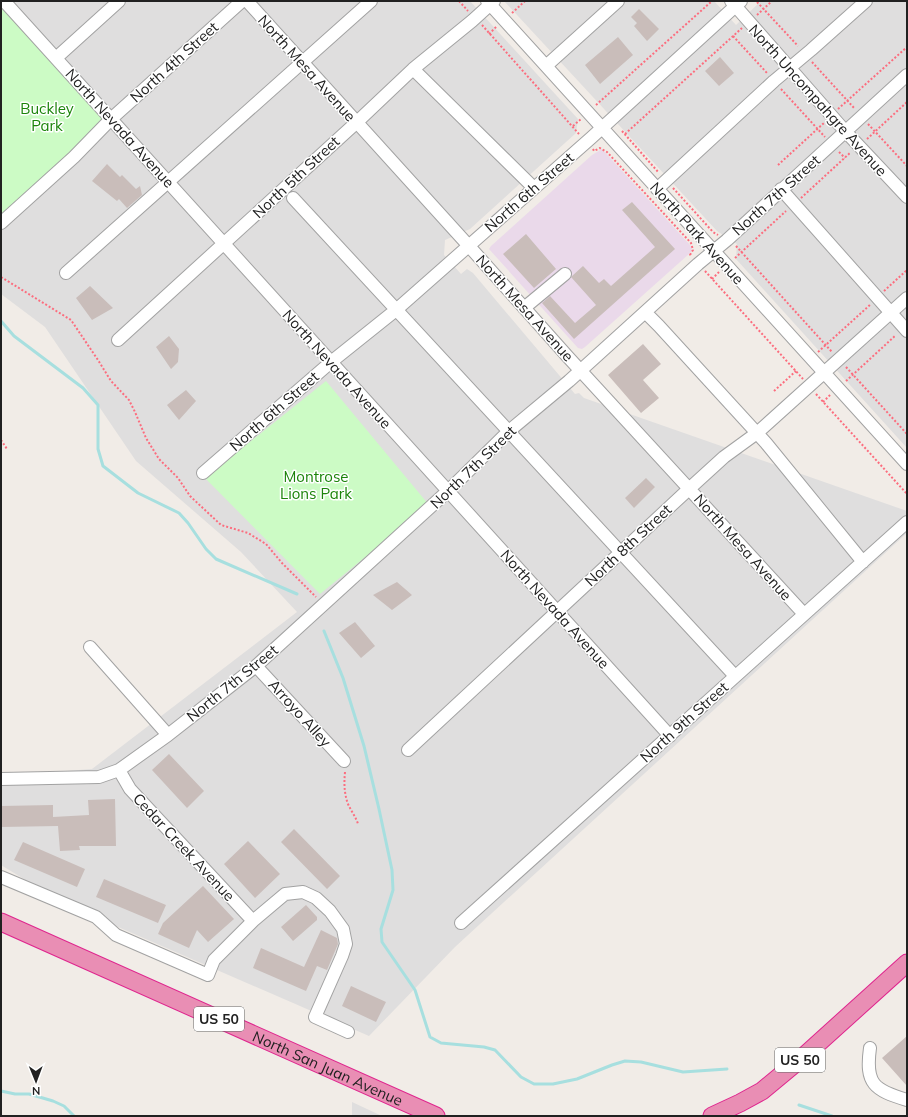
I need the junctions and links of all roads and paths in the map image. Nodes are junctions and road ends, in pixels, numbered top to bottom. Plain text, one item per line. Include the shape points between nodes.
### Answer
1 (4, 1) edge
2 (119, 1) edge
3 (242, 1) edge
4 (247, 1) edge
5 (371, 1) edge
6 (459, 1) edge
7 (465, 1) edge
8 (525, 1) edge
9 (618, 1) edge
10 (712, 1) edge
11 (772, 1) edge
12 (866, 1) edge
13 (490, 2) edge
14 (758, 2) edge
15 (735, 3) edge
16 (462, 4) junction
17 (764, 9) junction
18 (512, 13) dead end
19 (754, 17) dead end
20 (475, 19) junction
21 (497, 26) dead end
22 (743, 27) dead end
23 (489, 34) junction
24 (733, 36) junction
25 (907, 47) edge
26 (806, 55) junction
27 (56, 58) junction
28 (303, 63) junction
29 (546, 66) junction
30 (790, 68) junction
31 (413, 69) junction
32 (907, 74) edge
33 (774, 81) junction
34 (847, 101) junction
35 (835, 112) dead end
36 (588, 113) junction
37 (859, 114) dead end
38 (111, 119) junction
39 (864, 119) dead end
40 (826, 120) dead end
41 (357, 122) junction
42 (573, 126) junction
43 (602, 128) junction
44 (818, 128) junction
45 (622, 131) dead end
46 (845, 131) junction
47 (625, 135) junction
48 (586, 142) junction
49 (832, 144) junction
50 (845, 158) dead end
51 (778, 166) dead end
52 (907, 166) edge
53 (666, 181) junction
54 (168, 182) junction
55 (534, 188) junction
56 (657, 189) junction
57 (781, 189) junction
58 (293, 198) dead end
59 (907, 198) edge
60 (795, 204) junction
61 (1, 223) edge
62 (726, 240) junction
63 (224, 244) junction
64 (468, 245) junction
65 (714, 252) junction
66 (741, 252) junction
67 (698, 264) junction
68 (907, 270) edge
69 (66, 273) dead end
70 (565, 274) dead end
71 (1, 277) edge
72 (877, 298) junction
73 (907, 298) edge
74 (524, 308) junction
75 (396, 310) junction
76 (645, 312) junction
77 (890, 313) junction
78 (906, 330) edge
79 (118, 340) dead end
80 (826, 344) junction
81 (840, 360) junction
82 (331, 362) junction
83 (581, 370) junction
84 (796, 372) junction
85 (825, 373) junction
86 (853, 375) junction
87 (810, 387) junction
88 (774, 391) dead end
89 (509, 431) junction
90 (757, 433) junction
91 (907, 434) edge
92 (1, 440) edge
93 (6, 449) dead end
94 (907, 464) edge
95 (203, 473) dead end
96 (690, 488) junction
97 (448, 491) junction
98 (907, 494) edge
99 (907, 522) edge
100 (620, 552) junction
101 (863, 562) junction
102 (324, 604) junction
103 (558, 612) junction
104 (804, 614) junction
105 (90, 647) dead end
106 (256, 666) junction
107 (735, 676) junction
108 (168, 735) junction
109 (670, 736) junction
110 (408, 750) dead end
111 (344, 761) joint
112 (119, 770) junction
113 (1, 779) edge
114 (358, 824) dead end
115 (1, 877) edge
116 (252, 921) junction
117 (1, 922) edge
118 (461, 923) dead end
119 (907, 963) edge
120 (348, 1032) dead end
121 (870, 1048) dead end
122 (907, 1100) edge
123 (436, 1116) edge
124 (712, 1116) edge

1 - 27 street, North Nevada Avenue
2 - 27 street
3 - 38 street, North 4th Street
4 - 28 street, North Mesa Avenue
5 - 28 street
6 - 16 path
7 - 16 path
8 - 18 path
9 - 29 street
10 - 36 path
11 - 17 path
12 - 26 street
13 - 20 street, North 5th Street
13 - 29 street, North Park Avenue
14 - 17 path
15 - 30 street, North Uncompahgre Avenue
15 - 43 street, North 6th Street
16 - 20 path
17 - 19 path
17 - 26 path
20 - 23 path
20 - 31 street, North 5th Street
21 - 23 path
22 - 24 path
23 - 42 path
24 - 33 path
24 - 47 path
25 - 34 path
26 - 30 street
26 - 34 path
27 - 38 street, North Nevada Avenue
28 - 41 street, North Mesa Avenue
28 - 54 street
29 - 36 street, North Park Avenue
30 - 33 street
30 - 46 street, North Uncompahgre Avenue
31 - 41 street, North 5th Street
31 - 55 street
32 - 46 street, North 7th Street
33 - 44 path
33 - 53 street
34 - 35 path
34 - 37 path
36 - 42 path
36 - 43 street, North Park Avenue
38 - 54 street, North Nevada Avenue
38 - 61 street, North 4th Street via 74,157
39 - 52 path
40 - 44 path
41 - 63 street, North 5th Street
41 - 64 street, North Mesa Avenue
42 - 48 path
43 - 48 street, North 6th Street
43 - 56 street, North Park Avenue
44 - 49 path
44 - 51 path
45 - 47 path
46 - 49 street, North 7th Street
46 - 59 street, North Uncompahgre Avenue
47 - 53 path
48 - 55 street, North 6th Street
48 - 67 path via 594,151 604,149 691,244 693,250 690,255
49 - 50 path
49 - 57 street, North 7th Street
53 - 56 street
53 - 62 path via 713,232
54 - 63 street, North Nevada Avenue
54 - 69 street
55 - 64 street, North 6th Street
56 - 65 street, North Park Avenue
57 - 60 street
57 - 62 street, North 7th Street
58 - 75 street
60 - 66 path
60 - 72 street
62 - 65 street, North 7th Street
62 - 66 path
63 - 79 street, North 5th Street
63 - 82 street, North Nevada Avenue
64 - 74 street, North Mesa Avenue
64 - 75 street, North 6th Street
65 - 67 street, North 7th Street
65 - 85 street, North Park Avenue
66 - 80 path
67 - 76 street, North 7th Street
67 - 84 path
68 - 72 path
70 - 74 street
71 - 102 path via 71,320 111,382 129,400 146,438 159,459 178,478 190,496 222,524 248,532 266,544
72 - 77 street
72 - 80 path
73 - 77 street, North 8th Street
74 - 83 street, North Mesa Avenue
75 - 82 street, North 6th Street
75 - 89 street
76 - 83 street, North 7th Street
76 - 90 street
77 - 78 street
77 - 81 street, North 8th Street
78 - 86 path
80 - 81 path
81 - 85 street, North 8th Street
81 - 86 path
82 - 95 street, North 6th Street
82 - 97 street, North Nevada Avenue
83 - 89 street, North 7th Street
83 - 96 street, North Mesa Avenue
84 - 87 path
84 - 88 path
85 - 87 street, North 8th Street
85 - 94 street, North Park Avenue
86 - 91 path
87 - 90 street, North 8th Street
87 - 98 path
89 - 97 street, North 7th Street
89 - 100 street
90 - 96 street, North 8th Street via 724,457
90 - 101 street
92 - 93 path
96 - 100 street, North 8th Street
96 - 104 street, North Mesa Avenue
97 - 102 street, North 7th Street
97 - 103 street, North Nevada Avenue
99 - 101 street, North 9th Street
100 - 103 street, North 8th Street
100 - 107 street
101 - 104 street, North 9th Street
102 - 106 street, North 7th Street
103 - 109 street, North Nevada Avenue
103 - 110 street, North 8th Street
104 - 107 street, North 9th Street
105 - 108 street
106 - 108 street, North 7th Street
106 - 111 street, Arroyo Alley
107 - 109 street, North 9th Street
108 - 112 street, North 7th Street
109 - 118 street, North 9th Street
111 - 114 path via 345,792
112 - 113 street, North 7th Street via 98,778
112 - 116 street, Cedar Creek Avenue via 130,788
115 - 116 street via 96,917 116,935 208,975 214,960
116 - 120 street via 285,894 303,892 316,898 330,911 343,929 346,944 315,1016
117 - 123 highway, North San Juan Avenue / US 50
119 - 124 highway, US 50 via 804,1057 762,1091
121 - 122 street via 868,1064 872,1081 886,1094

